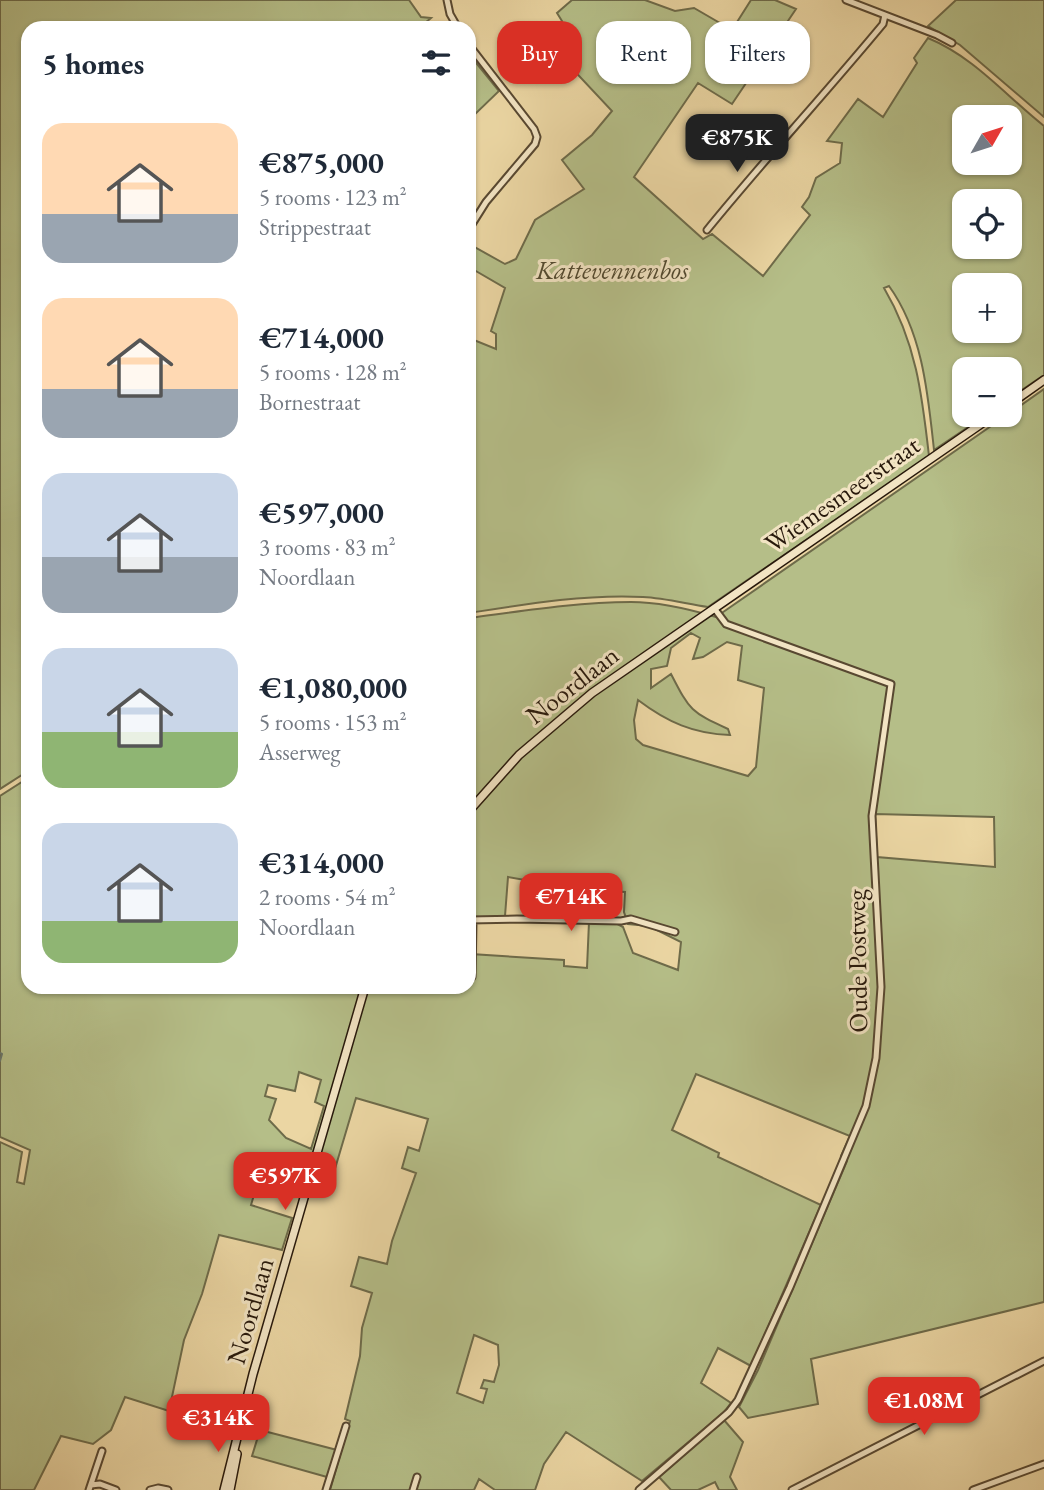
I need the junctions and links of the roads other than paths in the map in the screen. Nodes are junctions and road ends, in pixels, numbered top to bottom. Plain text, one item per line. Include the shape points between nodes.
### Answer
1 (447, 0) edge
2 (846, 0) edge
3 (885, 15) junction
4 (454, 21) edge
5 (952, 43) dead end
6 (476, 54) edge
7 (476, 217) edge
8 (707, 230) dead end
9 (1044, 380) edge
10 (1022, 396) edge
11 (977, 427) edge
12 (714, 608) junction
13 (476, 803) edge
14 (476, 920) edge
15 (675, 932) dead end
16 (364, 994) edge
17 (1044, 1361) edge
18 (241, 1426) junction
19 (346, 1426) dead end
20 (102, 1451) dead end
21 (1044, 1464) edge
22 (417, 1478) dead end
23 (90, 1487) edge
24 (116, 1490) edge
25 (150, 1490) edge
26 (168, 1490) edge
27 (224, 1490) edge
28 (230, 1490) edge
29 (326, 1490) edge
30 (413, 1490) edge
31 (639, 1490) edge
32 (792, 1490) edge
33 (973, 1490) edge

1 - 4 street
2 - 3 street
3 - 5 street
3 - 8 street via 883,24
6 - 7 street via 537,137
9 - 10 main road
11 - 12 main road, Wiemesmeerstraat
12 - 13 main road, Noordlaan via 562,717 519,755
12 - 31 street, Oude Postweg via 726,624 891,684 872,816 881,988 876,1058 866,1106 738,1400
14 - 15 street via 631,919
16 - 18 main road, Noordlaan
17 - 32 street
18 - 27 main road, Noordlaan
18 - 28 main road, Noordlaan
19 - 29 street
20 - 23 street
21 - 33 street
22 - 30 street
23 - 24 street via 100,1484
25 - 26 street

